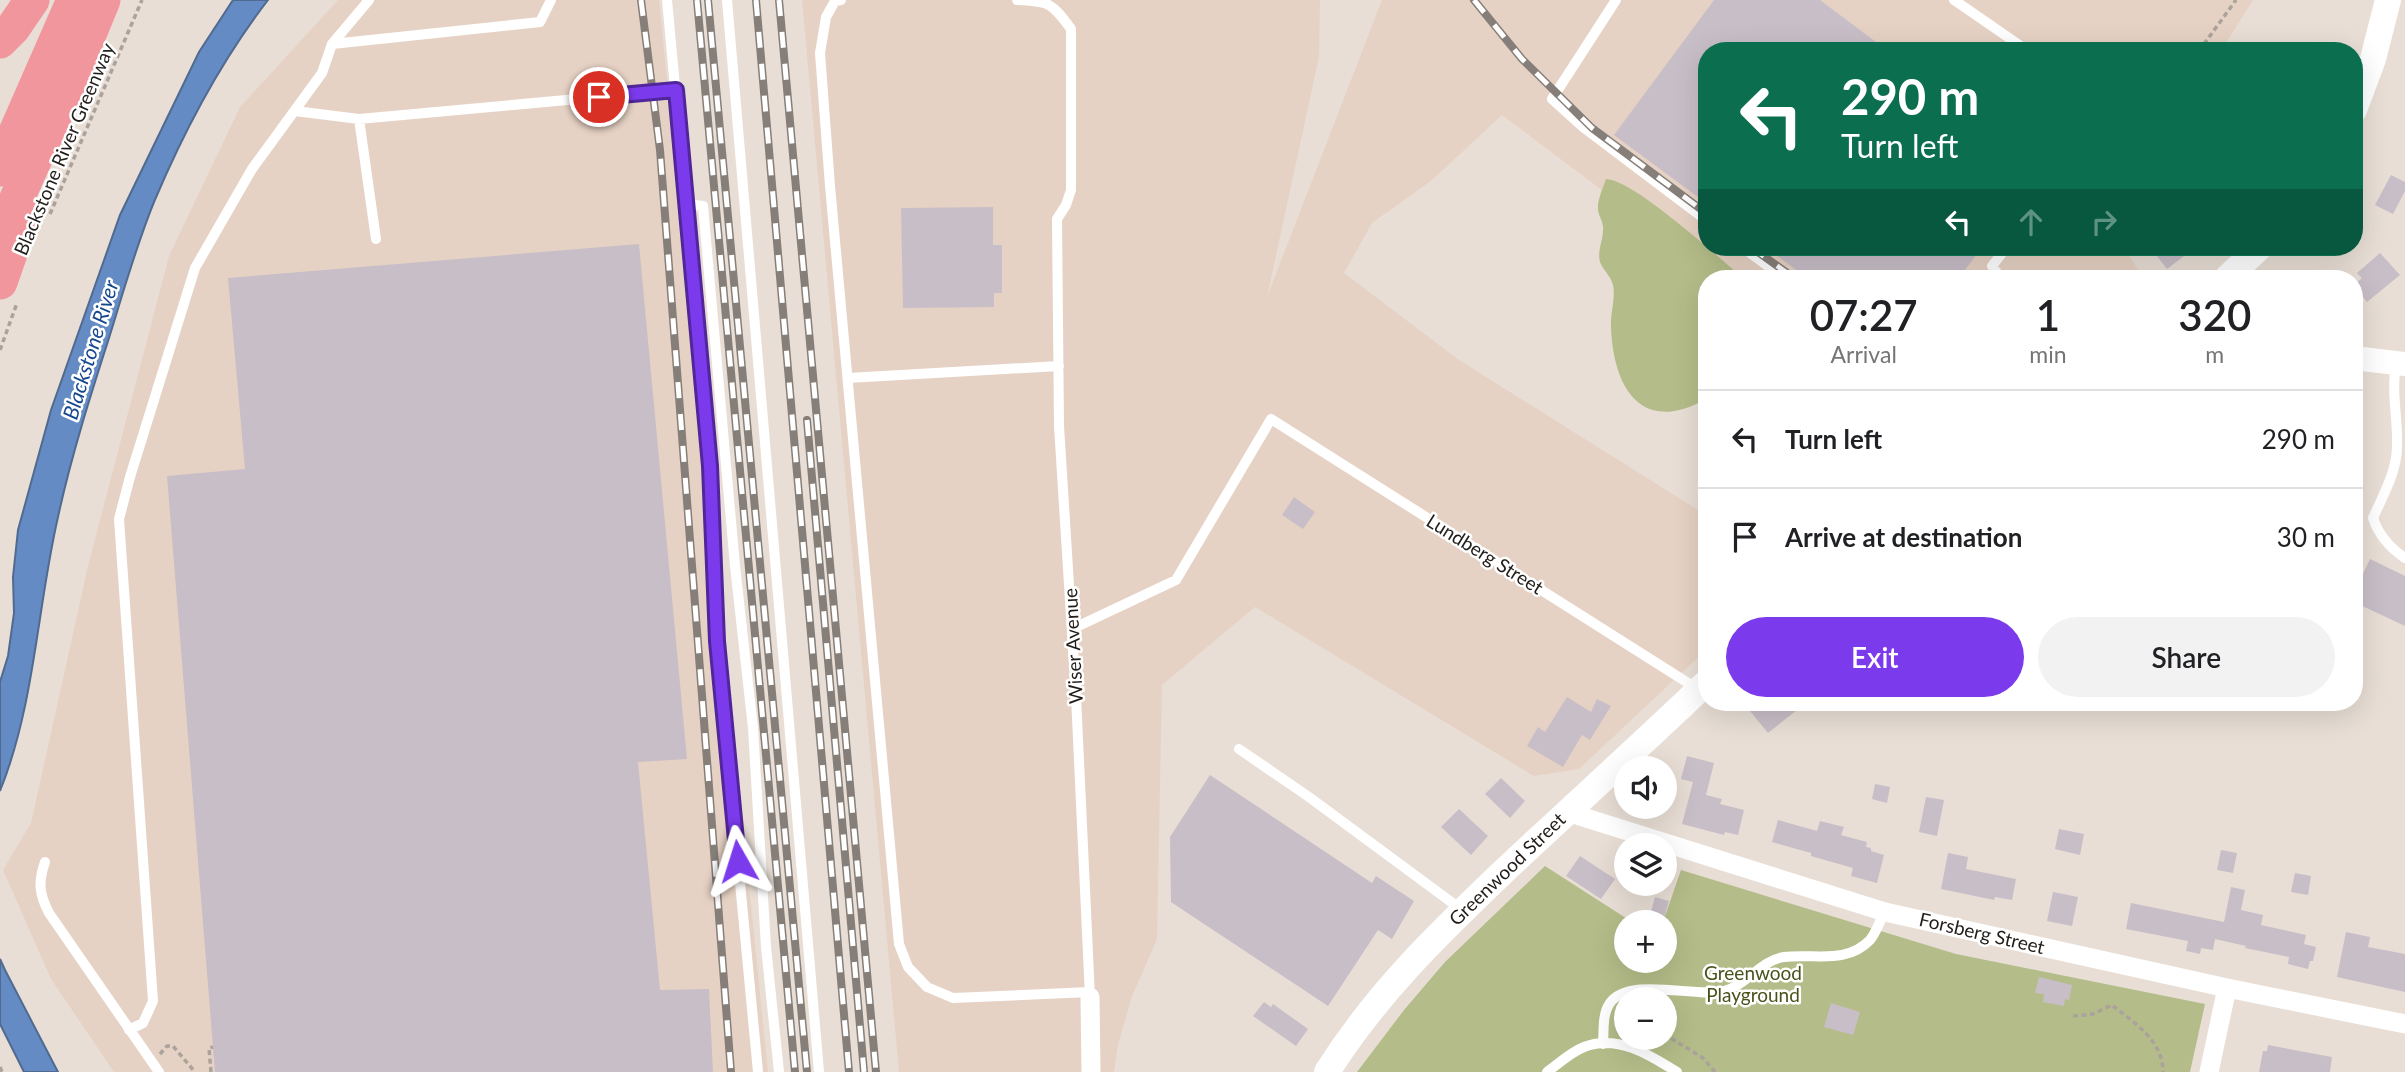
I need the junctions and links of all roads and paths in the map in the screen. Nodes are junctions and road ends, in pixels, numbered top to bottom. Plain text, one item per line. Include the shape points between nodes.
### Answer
1 (32, 0) edge
2 (74, 0) edge
3 (103, 0) edge
4 (142, 0) edge
5 (369, 0) edge
6 (551, 0) edge
7 (667, 0) edge
8 (727, 0) edge
9 (841, 0) edge
10 (1017, 0) edge
11 (1616, 0) edge
12 (1954, 0) edge
13 (2236, 0) edge
14 (2388, 0) edge
15 (0, 41) edge
16 (2015, 42) edge
17 (2206, 42) edge
18 (332, 44) junction
19 (2363, 86) edge
20 (66, 90) junction
21 (676, 90) junction
22 (295, 111) junction
23 (359, 119) junction
24 (0, 169) edge
25 (686, 204) junction
26 (1698, 214) edge
27 (47, 222) dead end
28 (0, 236) edge
29 (376, 239) dead end
30 (1754, 256) edge
31 (2250, 256) edge
32 (1773, 270) edge
33 (2236, 270) edge
34 (8, 293) edge
35 (0, 350) edge
36 (2363, 359) edge
37 (2401, 364) edge
38 (1059, 366) junction
39 (848, 379) junction
40 (2405, 558) edge
41 (1072, 629) junction
42 (1698, 684) edge
43 (1698, 692) edge
44 (1239, 749) dead end
45 (1567, 812) junction
46 (45, 862) dead end
47 (1463, 911) junction
48 (1885, 912) junction
49 (2227, 988) junction
50 (1090, 994) junction
51 (2073, 1016) dead end
52 (2405, 1024) edge
53 (129, 1030) junction
54 (1677, 1042) edge
55 (1603, 1044) junction
56 (213, 1047) dead end
57 (152, 1062) junction
58 (0, 1067) edge
59 (2, 1072) edge
60 (159, 1072) edge
61 (195, 1072) edge
62 (211, 1072) edge
63 (758, 1072) edge
64 (779, 1072) edge
65 (819, 1072) edge
66 (1091, 1072) edge
67 (1327, 1072) edge
68 (1547, 1072) edge
69 (1677, 1072) edge
70 (1715, 1072) edge
71 (2163, 1072) edge
72 (2208, 1072) edge

1 - 15 highway
2 - 24 highway
3 - 20 highway
4 - 27 path, Blackstone River Greenway
5 - 18 lane
6 - 18 lane via 540,22
7 - 21 lane
8 - 65 lane
9 - 39 lane via 835,1 826,17 820,53
10 - 38 lane, Wiser Avenue via 1044,1 1071,29 1071,190 1057,219
11 - 26 lane via 1552,99
12 - 16 lane
13 - 17 path
14 - 19 main road
18 - 22 lane via 322,73
20 - 28 highway
20 - 34 highway
21 - 23 lane
21 - 25 lane
22 - 23 lane
22 - 53 lane via 252,169 195,268 119,519 153,1001 143,1023
23 - 29 lane
25 - 63 lane via 710,466 717,641
25 - 64 lane via 703,206 753,728 766,947
30 - 32 lane
31 - 33 main road
34 - 35 path
36 - 37 street
37 - 40 lane via 2393,380 2395,465 2373,518 2384,540
38 - 39 lane
38 - 41 lane, Wiser Avenue
39 - 50 lane via 900,944 908,967 927,987 953,998
41 - 42 lane, Lundberg Street via 1176,580 1271,419
41 - 50 lane, Wiser Avenue
43 - 45 main road, Greenwood Street
44 - 47 lane
45 - 47 main road, Greenwood Street
45 - 48 street, Forsberg Street
46 - 53 lane via 39,894 48,913
47 - 67 main road, Greenwood Street via 1396,978
48 - 49 street, Forsberg Street
48 - 55 lane via 1871,939 1836,957 1783,957 1724,991 1624,993 1611,1002 1604,1016
49 - 52 street, Forsberg Street
49 - 72 street
50 - 66 street, Wiser Avenue
51 - 71 path via 2093,1014 2112,1005 2148,1033
53 - 57 lane
54 - 70 path via 1703,1058
55 - 68 lane via 1583,1047
55 - 69 lane via 1630,1046
56 - 62 path via 209,1048
57 - 60 lane
57 - 61 path via 167,1046 173,1046
58 - 59 path

